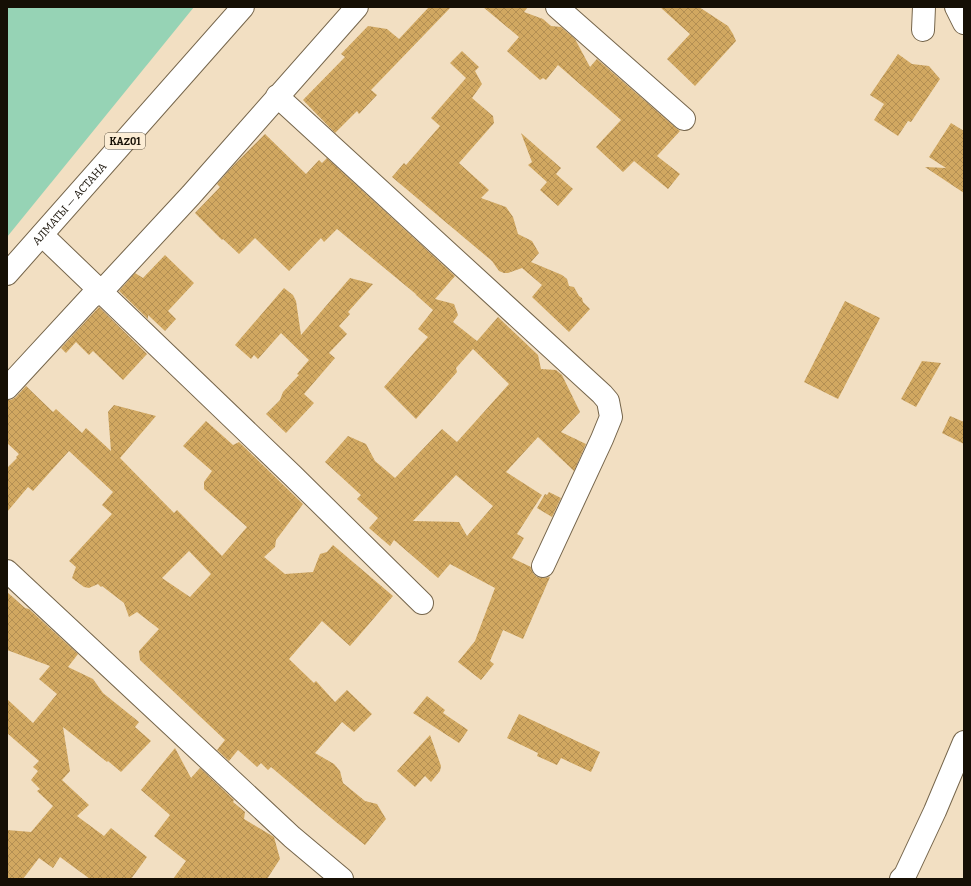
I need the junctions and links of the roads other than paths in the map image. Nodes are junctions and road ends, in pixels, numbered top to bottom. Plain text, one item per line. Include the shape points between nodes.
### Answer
1 (243, 7) edge
2 (356, 7) edge
3 (557, 7) edge
4 (924, 7) edge
5 (956, 7) edge
6 (964, 23) edge
7 (923, 30) dead end
8 (277, 96) junction
9 (684, 119) dead end
10 (42, 234) junction
11 (7, 274) edge
12 (102, 290) junction
13 (7, 388) edge
14 (543, 566) dead end
15 (7, 571) edge
16 (422, 603) dead end
17 (964, 742) edge
18 (342, 879) edge
19 (901, 879) edge

1 - 10 main road, АЛМАТЫ — АСТАНА / KАZ01
2 - 8 main road
3 - 9 main road
4 - 7 main road
5 - 6 main road
8 - 12 main road via 191,195
8 - 14 main road via 608,401 611,417
10 - 11 main road, АЛМАТЫ — АСТАНА / KАZ01
10 - 12 main road
12 - 13 main road via 91,297
12 - 16 main road
15 - 18 main road via 292,837
17 - 19 main road via 915,854

